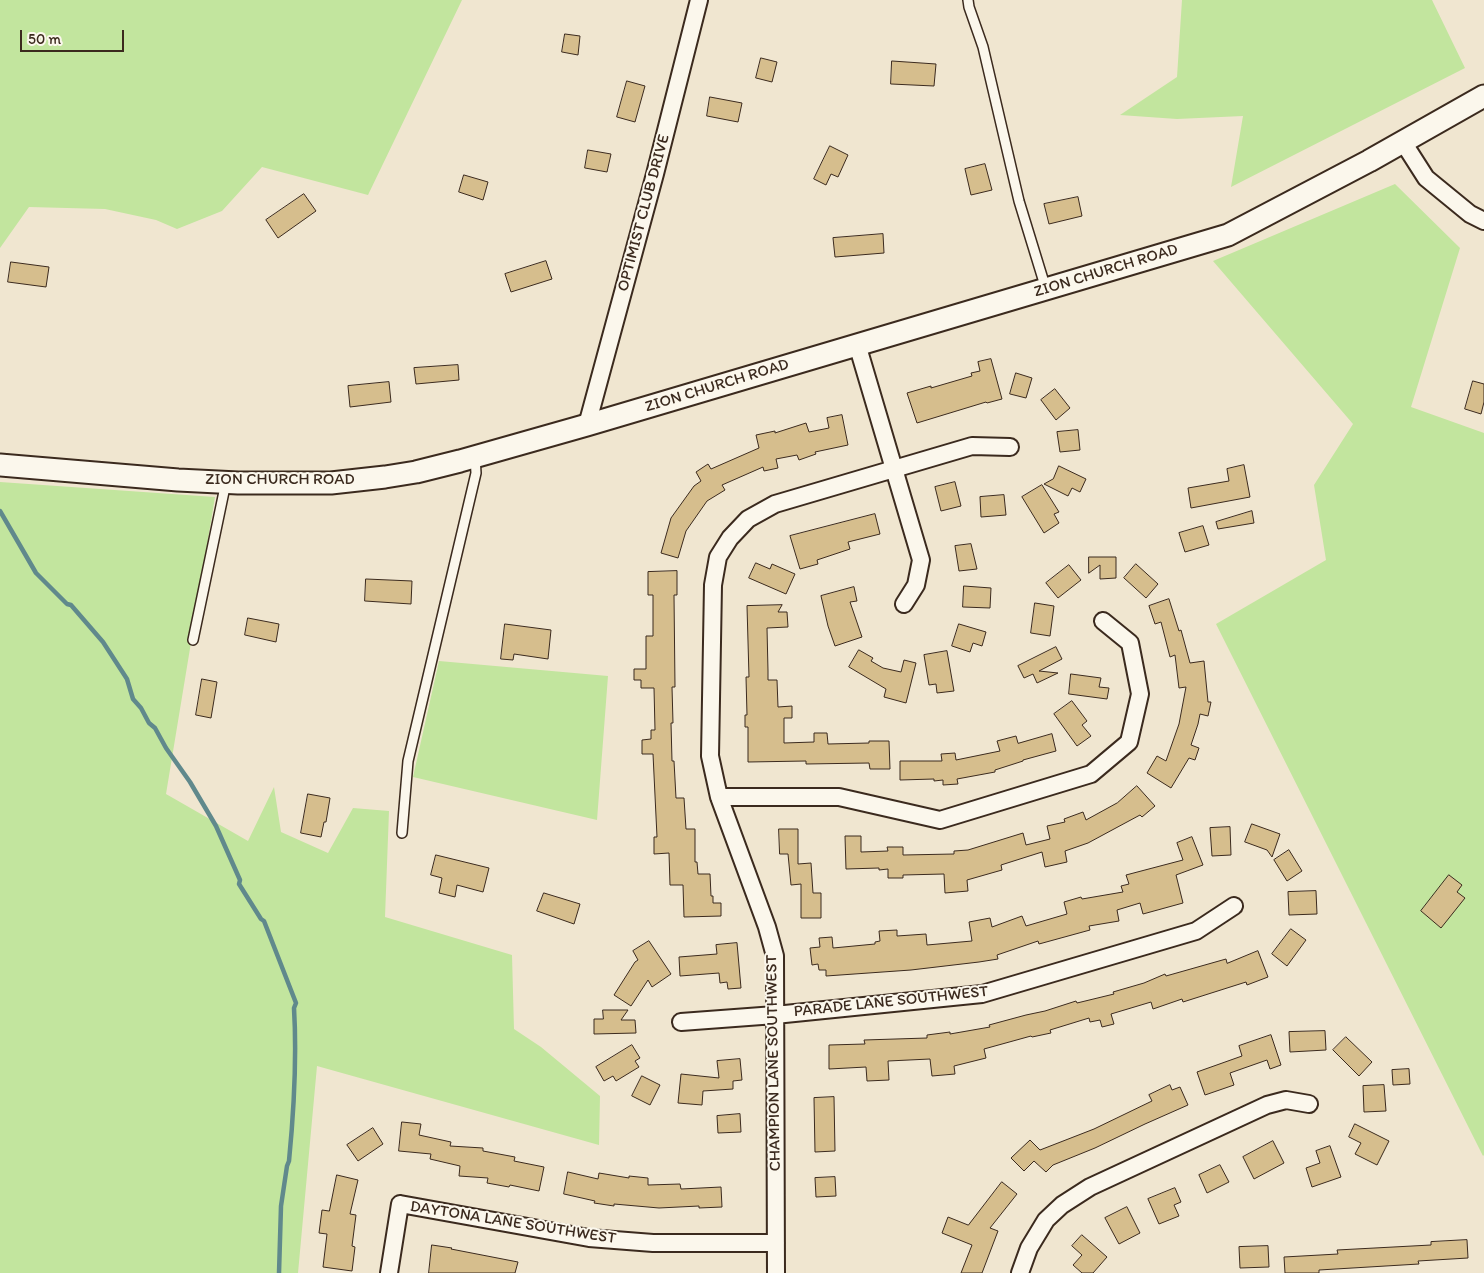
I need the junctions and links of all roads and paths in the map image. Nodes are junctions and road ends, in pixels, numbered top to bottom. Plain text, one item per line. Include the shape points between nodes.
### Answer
1 (699, 0) edge
2 (968, 0) edge
3 (1484, 96) edge
4 (1403, 142) junction
5 (1484, 222) edge
6 (1046, 289) junction
7 (857, 344) junction
8 (587, 425) junction
9 (1010, 447) dead end
10 (475, 457) junction
11 (0, 465) edge
12 (894, 469) junction
13 (226, 482) junction
14 (904, 604) dead end
15 (1103, 621) dead end
16 (192, 640) dead end
17 (719, 797) junction
18 (402, 833) dead end
19 (1234, 906) dead end
20 (775, 1015) junction
21 (681, 1022) dead end
22 (1309, 1104) dead end
23 (776, 1243) junction
24 (389, 1273) edge
25 (776, 1273) edge
26 (1020, 1273) edge

1 - 8 street, OPTIMIST CLUB DRIVE
2 - 6 lane via 983,46 1019,201
3 - 4 street, ZION CHURCH ROAD
4 - 5 street via 1426,178
4 - 6 street, ZION CHURCH ROAD via 1228,235
6 - 7 street, ZION CHURCH ROAD
7 - 8 street, ZION CHURCH ROAD
7 - 12 street
8 - 10 street, ZION CHURCH ROAD
9 - 12 street, CHAMPION LANE SOUTHWEST via 972,446
10 - 13 street, ZION CHURCH ROAD via 416,472 331,483
10 - 18 lane via 476,474 408,762
11 - 13 street, ZION CHURCH ROAD
12 - 14 street via 921,560 916,585
12 - 17 street, CHAMPION LANE SOUTHWEST via 775,504 748,519 718,557 713,585 710,756
13 - 16 lane
15 - 17 street via 1130,643 1140,694 1129,742 1091,774 940,820 839,797
17 - 20 street, CHAMPION LANE SOUTHWEST via 775,956
19 - 20 street, PARADE LANE SOUTHWEST via 1196,931 982,994
20 - 21 street, PARADE LANE SOUTHWEST
20 - 23 street, CHAMPION LANE SOUTHWEST
22 - 26 street via 1286,1100 1267,1105 1090,1187 1046,1220 1029,1248
23 - 24 street, DAYTONA LANE SOUTHWEST via 653,1244 589,1238 400,1204
23 - 25 street, CHAMPION LANE SOUTHWEST

